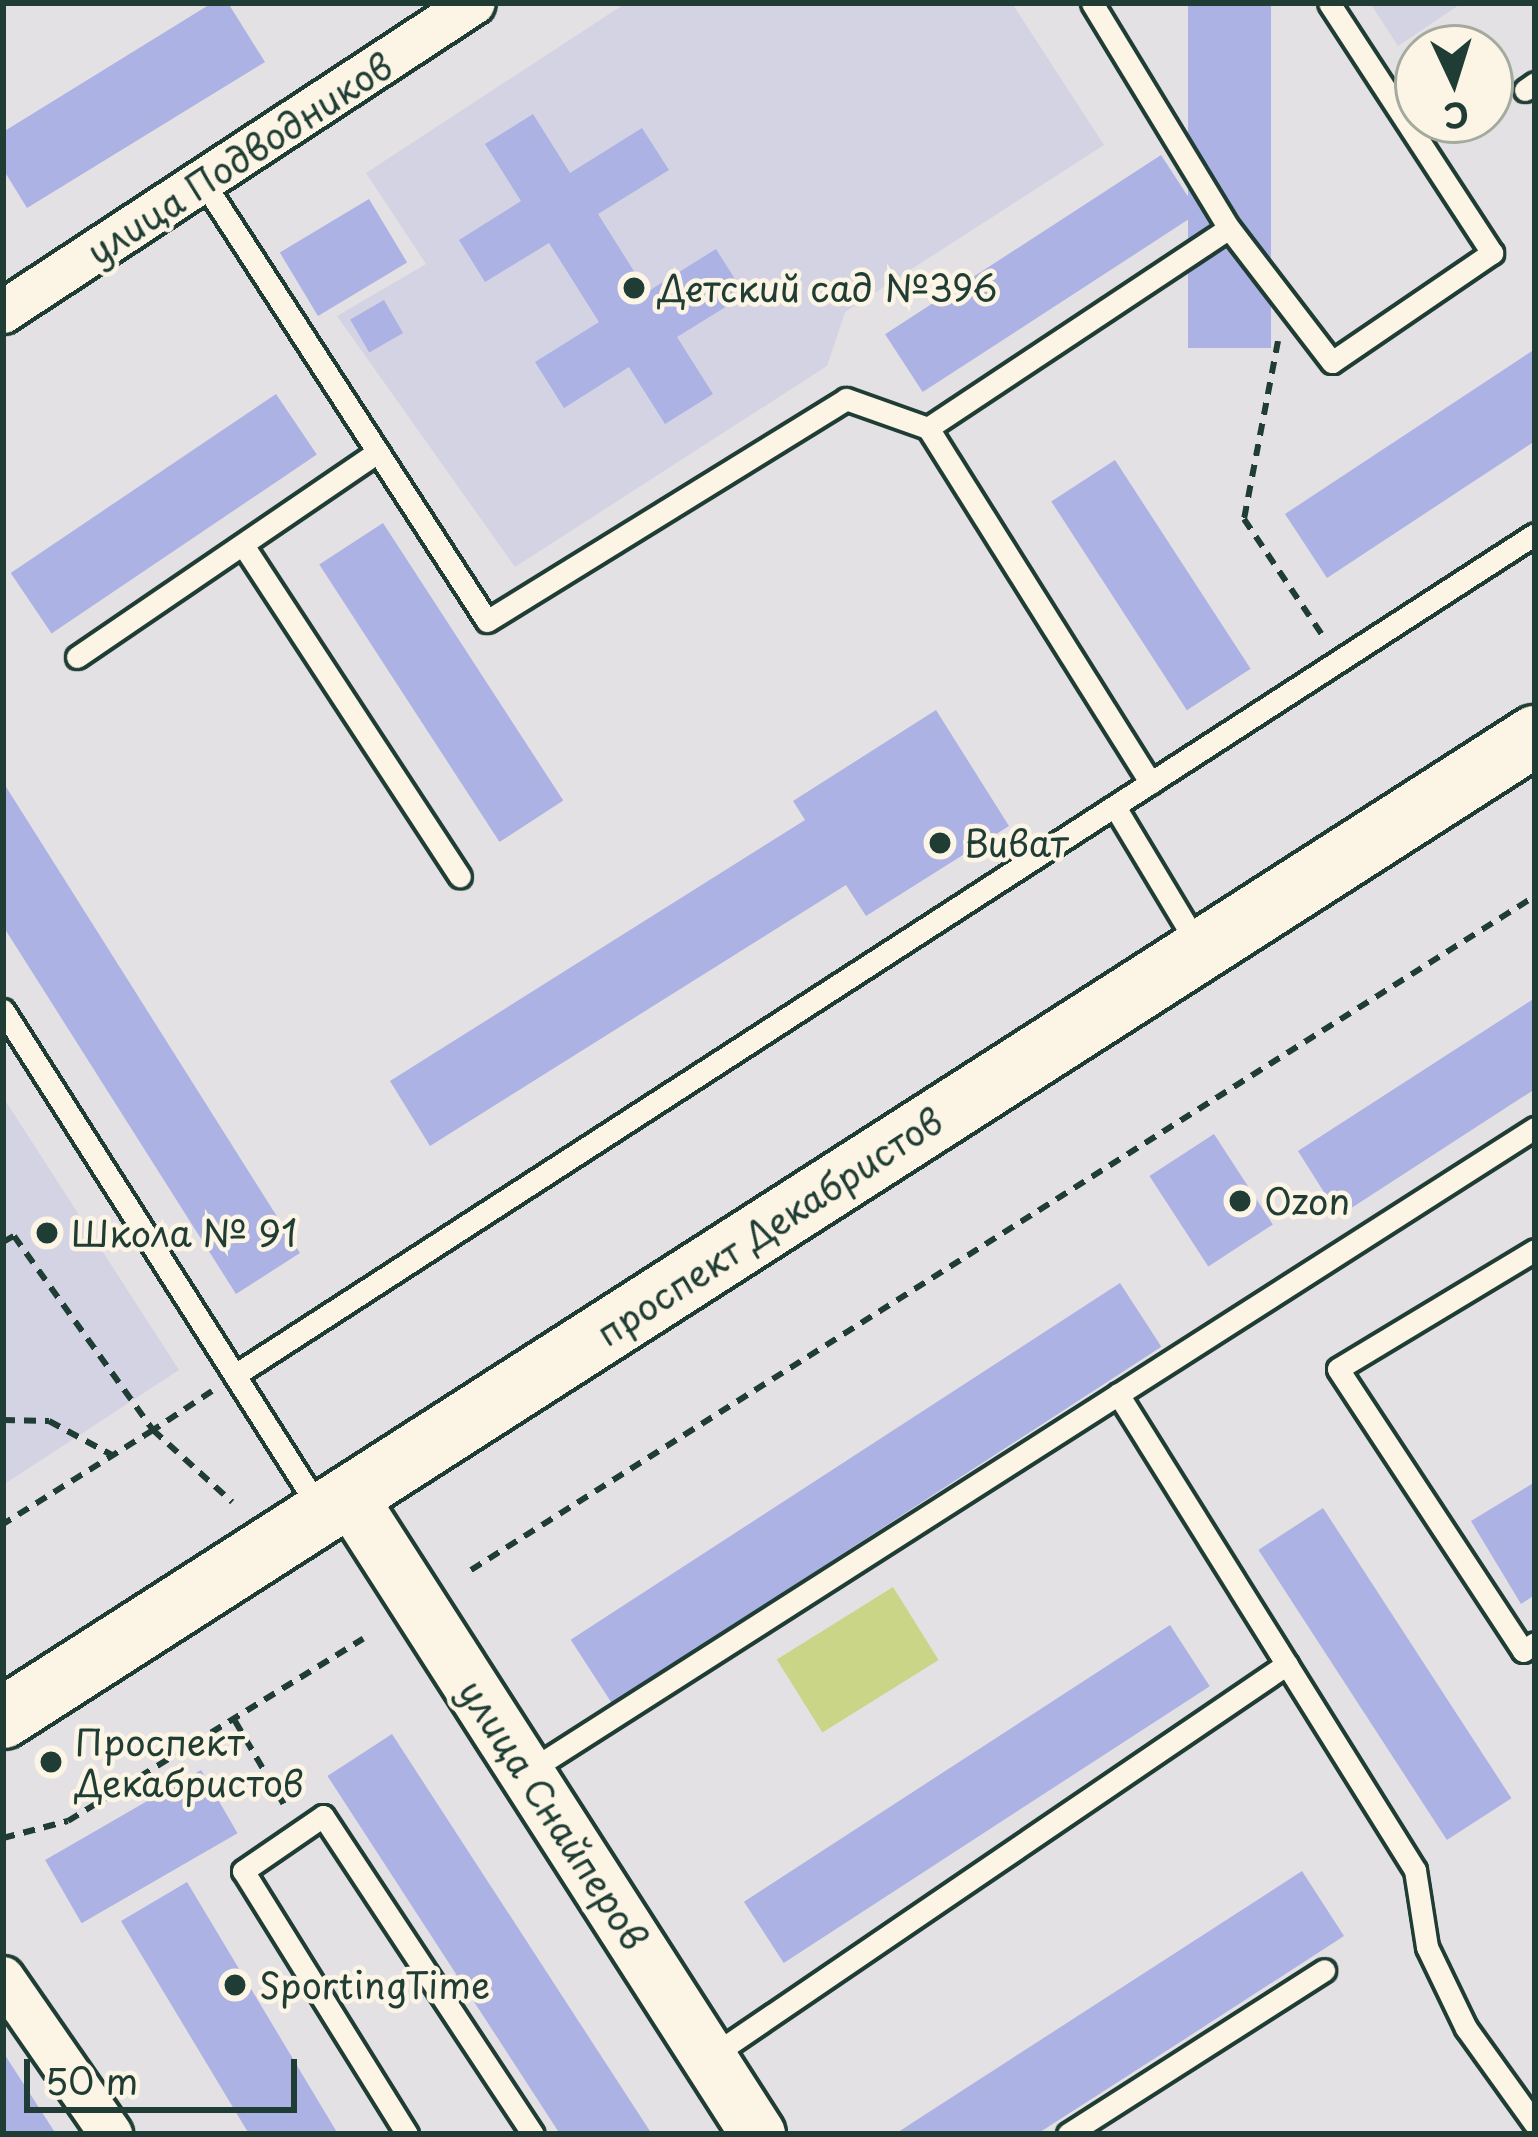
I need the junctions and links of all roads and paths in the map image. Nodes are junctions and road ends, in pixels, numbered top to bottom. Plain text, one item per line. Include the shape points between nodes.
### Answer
1 (474, 3) edge
2 (1092, 3) edge
3 (1329, 3) edge
4 (204, 183) junction
5 (1229, 229) junction
6 (1285, 302) junction
7 (3, 312) edge
8 (928, 428) junction
9 (378, 452) junction
10 (1535, 534) edge
11 (242, 545) junction
12 (77, 657) dead end
13 (1340, 661) junction
14 (1535, 736) edge
15 (1151, 783) junction
16 (1115, 807) junction
17 (460, 876) dead end
18 (1535, 896) edge
19 (1201, 949) junction
20 (3, 1010) edge
21 (1535, 1128) edge
22 (3, 1242) edge
23 (1535, 1250) edge
24 (235, 1375) junction
25 (1118, 1394) junction
26 (3, 1420) edge
27 (153, 1430) junction
28 (112, 1455) junction
29 (232, 1502) dead end
30 (336, 1504) junction
31 (3, 1524) edge
32 (471, 1570) dead end
33 (363, 1639) dead end
34 (1535, 1643) edge
35 (1287, 1664) junction
36 (3, 1718) edge
37 (234, 1720) junction
38 (527, 1772) junction
39 (301, 1832) junction
40 (3, 1838) edge
41 (1324, 1970) dead end
42 (3, 1978) edge
43 (710, 2057) junction
44 (1535, 2124) edge
45 (111, 2134) edge
46 (407, 2134) edge
47 (533, 2134) edge
48 (758, 2134) edge
49 (1068, 2134) edge

1 - 4 street, улица Подводников
2 - 5 lane
3 - 6 lane via 1492,253 1332,362
4 - 7 street, улица Подводников
4 - 9 lane
5 - 6 lane
5 - 8 lane
6 - 13 path via 1244,519
8 - 9 lane via 846,399 487,621
8 - 15 lane
9 - 11 lane
10 - 13 lane
11 - 12 lane
11 - 17 lane
13 - 15 lane
14 - 19 main road, проспект Декабристов
15 - 16 lane
16 - 19 lane
16 - 24 lane
18 - 32 path
19 - 30 main road, проспект Декабристов
20 - 24 lane
21 - 25 lane
22 - 27 path via 14,1235
23 - 34 lane via 1338,1369 1523,1651
24 - 27 path
24 - 30 lane
25 - 35 lane
25 - 38 lane
26 - 28 path via 49,1421
27 - 28 path
27 - 29 path
28 - 31 path
30 - 36 main road, проспект Декабристов
30 - 38 street, улица Снайперов
33 - 37 path
35 - 43 lane
35 - 44 lane via 1415,1870 1427,1947 1466,2028
37 - 39 path
37 - 40 path via 68,1822
38 - 43 street, улица Снайперов
39 - 46 lane via 243,1871
39 - 47 lane via 323,1816
41 - 49 lane
42 - 45 street
43 - 48 street, улица Снайперов

